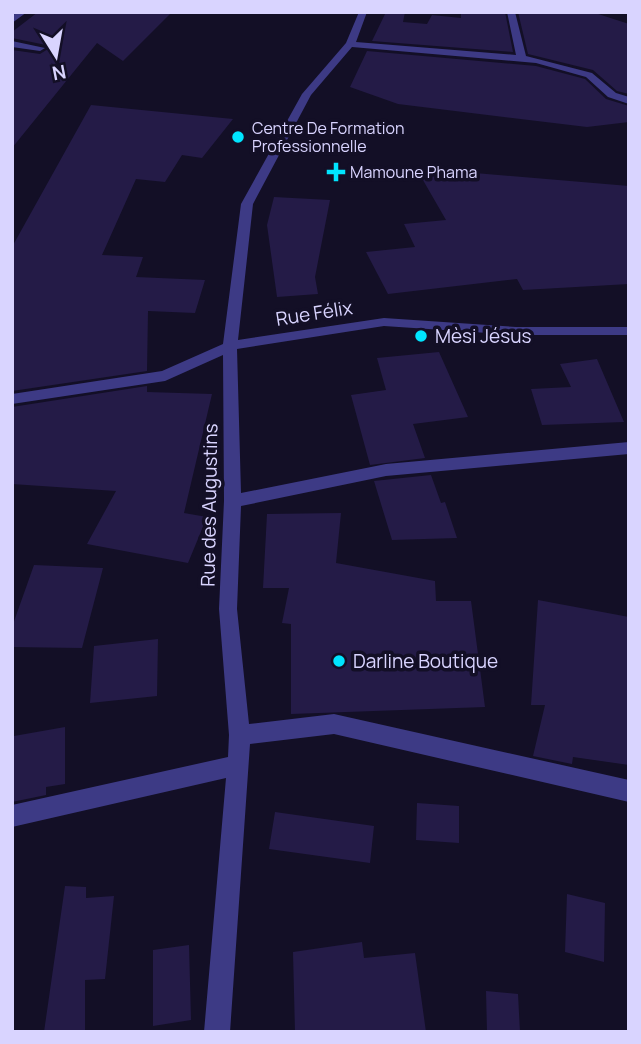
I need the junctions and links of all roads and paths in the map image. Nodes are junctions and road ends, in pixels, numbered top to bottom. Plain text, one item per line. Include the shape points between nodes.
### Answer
1 (23, 12) edge
2 (363, 12) edge
3 (511, 12) edge
4 (12, 20) edge
5 (12, 44) edge
6 (350, 44) junction
7 (40, 48) dead end
8 (522, 59) junction
9 (629, 102) edge
10 (629, 331) edge
11 (230, 346) junction
12 (12, 399) edge
13 (629, 448) edge
14 (233, 501) junction
15 (240, 736) junction
16 (237, 765) junction
17 (629, 791) edge
18 (12, 816) edge
19 (217, 1032) edge

1 - 4 street
2 - 6 street, Rue des Augustins
3 - 8 street
5 - 7 street
6 - 8 street
6 - 11 street, Rue des Augustins via 307,94 247,204
8 - 9 street via 589,75
10 - 11 street, Rue Félix via 516,331 384,322
11 - 12 street, Rue Félix via 165,376
11 - 14 street, Rue des Augustins
13 - 14 street via 386,470
14 - 15 street, Rue des Augustins via 228,609
15 - 16 street, Rue des Augustins
15 - 17 street via 334,724
16 - 18 street
16 - 19 street, Rue des Augustins

